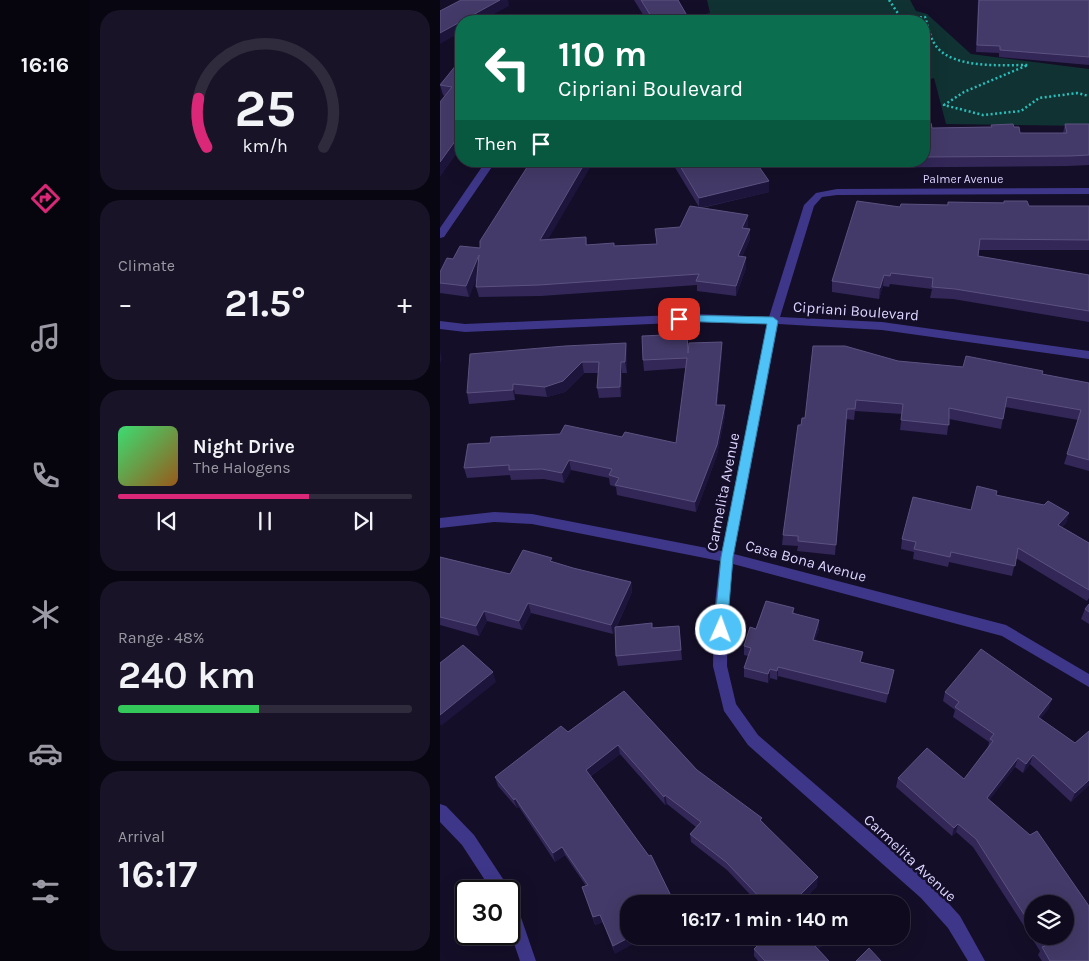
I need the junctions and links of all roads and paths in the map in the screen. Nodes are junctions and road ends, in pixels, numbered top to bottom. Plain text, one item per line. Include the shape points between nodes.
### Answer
1 (889, 0) edge
2 (899, 15) edge
3 (930, 31) edge
4 (1089, 96) edge
5 (487, 167) edge
6 (1089, 191) edge
7 (837, 192) joint
8 (440, 235) edge
9 (773, 321) junction
10 (440, 325) edge
11 (1089, 355) edge
12 (440, 523) edge
13 (727, 557) junction
14 (1089, 681) edge
15 (440, 811) edge
16 (494, 880) edge
17 (520, 938) edge
18 (528, 961) edge
19 (977, 961) edge

1 - 2 path
3 - 4 path via 936,47 960,62 1028,65 944,104 983,115 1021,111 1040,98 1077,93
5 - 8 street
6 - 7 street, Palmer Avenue
7 - 9 street, Carmelita Avenue via 819,195 809,205
9 - 10 street, Cipriani Boulevard via 697,318 465,328
9 - 11 street, Cipriani Boulevard via 882,326
9 - 13 street, Carmelita Avenue
12 - 13 street, Casa Bona Avenue via 494,518 532,519
13 - 14 street, Casa Bona Avenue via 1006,632
13 - 19 street, Carmelita Avenue via 721,611 720,666 729,706 753,740 927,892 954,922
15 - 16 street via 468,840
17 - 18 street

